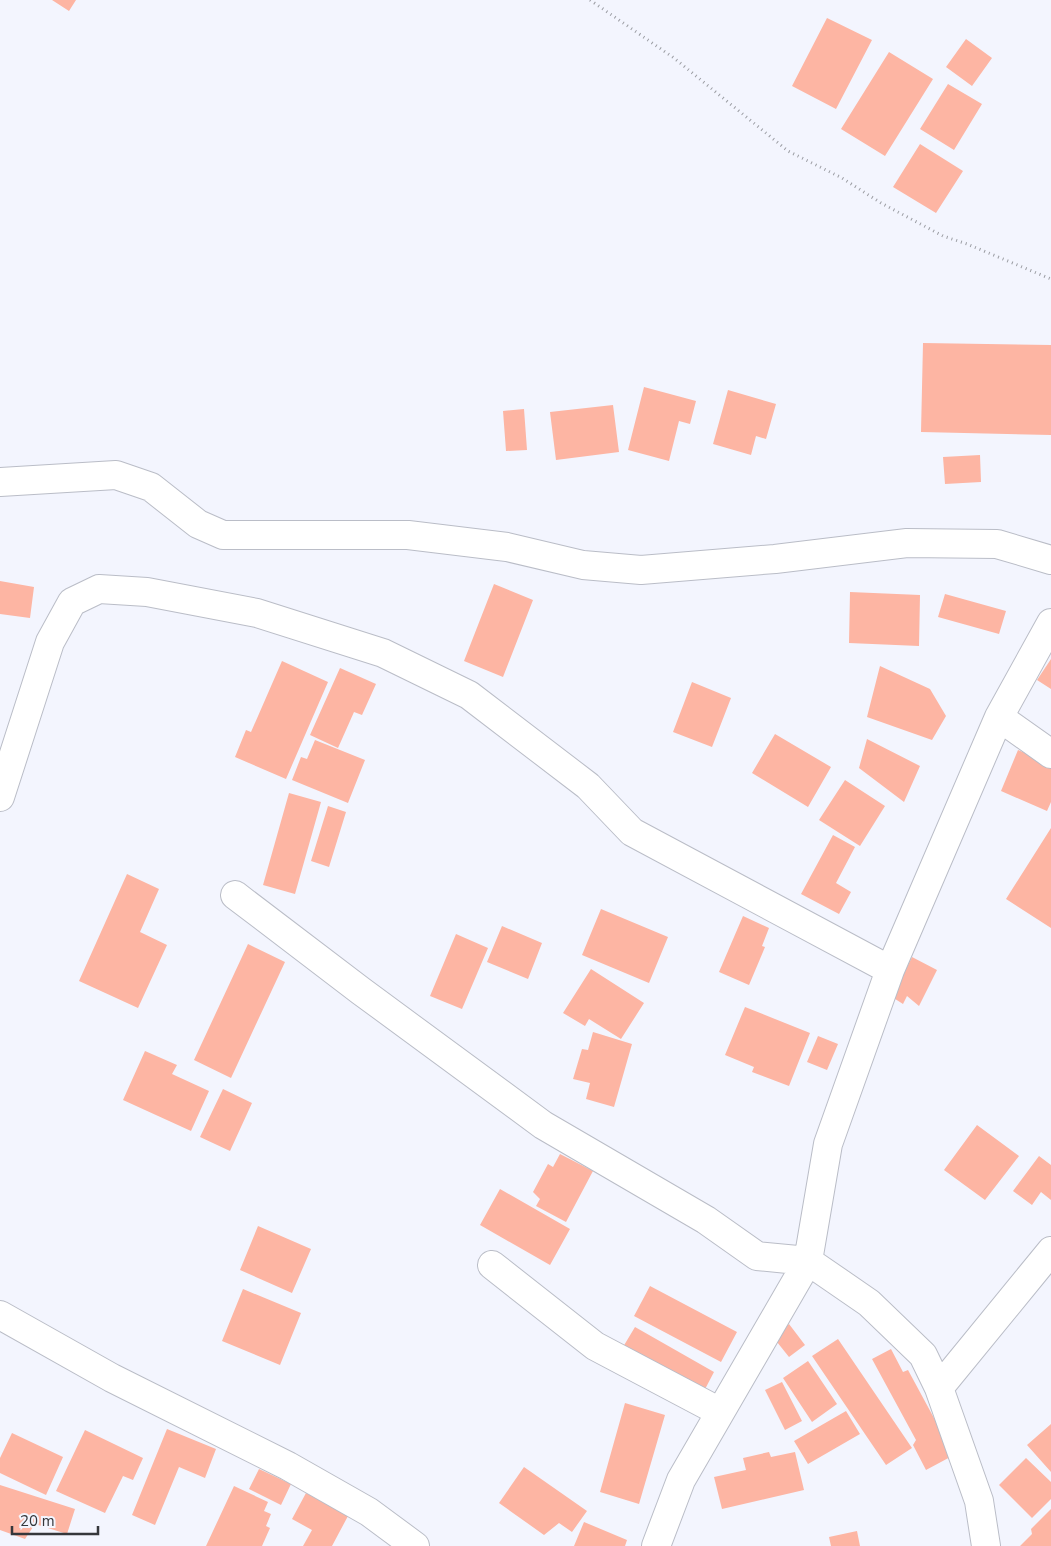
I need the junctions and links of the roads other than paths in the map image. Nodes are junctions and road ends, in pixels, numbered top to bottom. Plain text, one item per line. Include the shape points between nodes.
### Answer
1 (0, 482) edge
2 (1051, 560) edge
3 (1051, 623) edge
4 (999, 717) junction
5 (1051, 754) edge
6 (0, 797) edge
7 (235, 895) dead end
8 (890, 970) junction
9 (1051, 1251) edge
10 (808, 1261) junction
11 (492, 1265) dead end
12 (0, 1315) edge
13 (939, 1388) junction
14 (720, 1412) junction
15 (415, 1546) edge
16 (656, 1546) edge
17 (986, 1546) edge

1 - 2 street via 116,474 151,487 198,524 223,535 408,535 507,547 583,565 641,570 775,560 907,543 997,544
3 - 4 street
4 - 5 street
4 - 8 street
6 - 8 street via 50,642 72,602 99,589 147,592 257,613 383,653 468,695 588,786 632,832
7 - 10 street via 543,1125 706,1220 757,1256
8 - 10 street via 828,1144
9 - 13 street
10 - 13 street via 869,1303 917,1348
10 - 14 street
11 - 14 street via 595,1346
12 - 15 street via 112,1378 288,1466 369,1512
13 - 17 street via 979,1500
14 - 16 street via 681,1480

